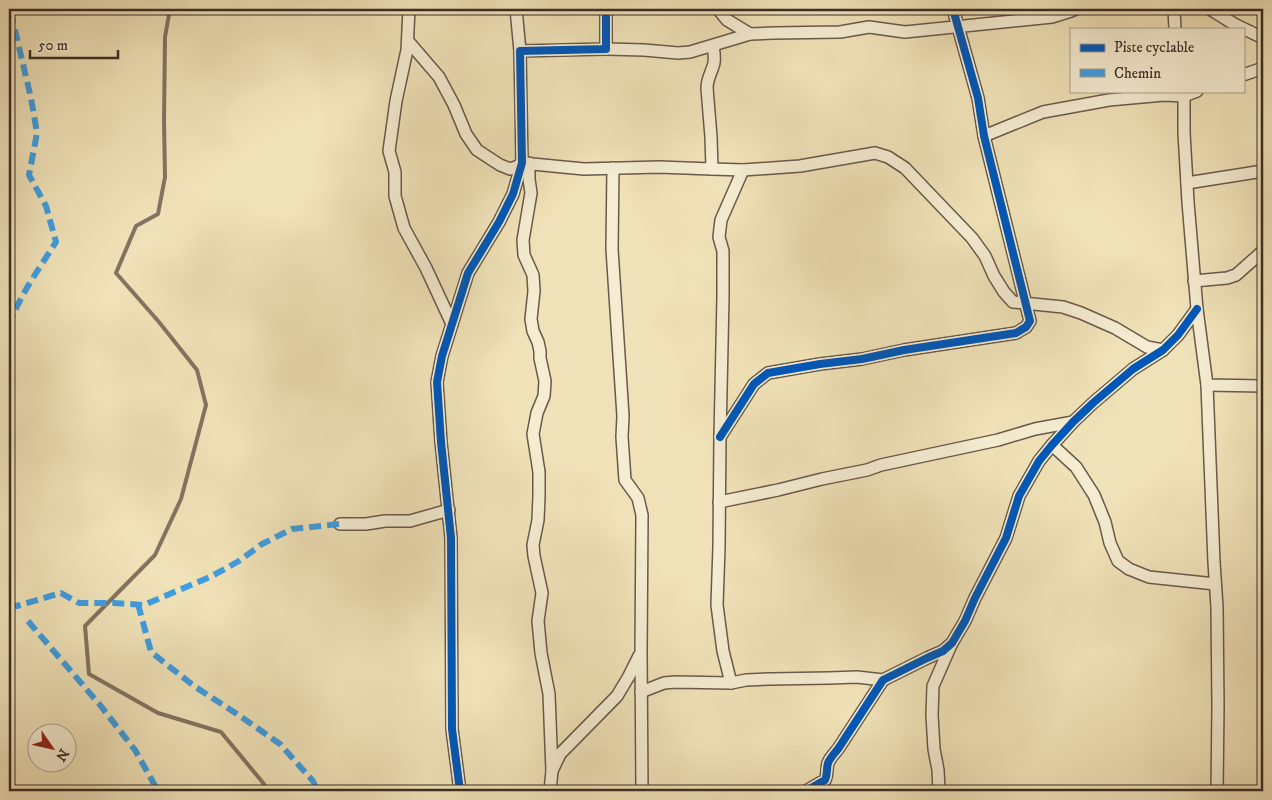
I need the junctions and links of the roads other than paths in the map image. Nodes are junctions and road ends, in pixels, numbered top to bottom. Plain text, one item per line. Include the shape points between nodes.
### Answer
1 (409, 9) edge
2 (516, 9) edge
3 (606, 9) edge
4 (718, 9) edge
5 (953, 9) edge
6 (1076, 9) edge
7 (1174, 9) edge
8 (1210, 9) edge
9 (959, 26) junction
10 (1174, 28) edge
11 (1242, 28) edge
12 (1244, 29) edge
13 (750, 34) junction
14 (1263, 38) edge
15 (408, 41) junction
16 (713, 46) junction
17 (606, 49) junction
18 (520, 51) junction
19 (1263, 68) edge
20 (1244, 75) edge
21 (1184, 94) edge
22 (984, 136) junction
23 (525, 163) junction
24 (613, 168) junction
25 (712, 170) junction
26 (743, 170) junction
27 (1263, 171) edge
28 (1187, 183) junction
29 (1263, 251) edge
30 (1263, 260) edge
31 (1251, 263) junction
32 (1194, 282) junction
33 (1025, 303) junction
34 (1197, 309) junction
35 (452, 324) junction
36 (1163, 350) junction
37 (1207, 385) junction
38 (1263, 386) edge
39 (1073, 422) junction
40 (720, 437) junction
41 (1052, 445) junction
42 (720, 502) junction
43 (449, 510) junction
44 (340, 524) dead end
45 (1216, 584) junction
46 (952, 643) junction
47 (641, 652) junction
48 (883, 680) junction
49 (731, 683) junction
50 (641, 692) junction
51 (552, 771) junction
52 (460, 791) edge
53 (550, 791) edge
54 (642, 791) edge
55 (806, 791) edge
56 (938, 791) edge
57 (1217, 791) edge

1 - 15 street
2 - 18 street
3 - 17 street
4 - 13 street via 727,20
5 - 9 street
6 - 9 street via 1052,17
7 - 10 street
8 - 11 street
9 - 13 street via 905,32 869,27 840,32
9 - 22 street via 978,98
12 - 14 street
13 - 16 street
15 - 23 street via 439,77 477,150 510,169
15 - 35 street via 389,151 395,196 404,228
16 - 17 street via 678,53
16 - 25 street via 715,60 707,80
17 - 18 street
18 - 23 street
19 - 20 street
21 - 22 street via 1070,106 1043,112
21 - 28 street
22 - 33 street
23 - 24 street via 584,169
23 - 35 street via 499,222 468,273
23 - 51 street via 531,193 523,240 524,255 533,275 530,319 545,381 533,434 539,496 533,545 542,592 538,620 548,694
24 - 25 street
24 - 47 street via 612,249 622,437 626,480 638,498 642,515
25 - 26 street
26 - 33 street via 800,166 875,153 888,156 905,168 972,238 1013,302
26 - 40 street via 722,220 719,237 723,251
27 - 28 street
28 - 32 street
29 - 31 street
30 - 31 street
31 - 32 street via 1236,275
32 - 34 street
33 - 36 street via 1063,307 1081,313 1146,347
33 - 40 street via 1030,321 1016,333 768,372 754,384
34 - 36 street
34 - 37 street
35 - 43 street via 437,382
36 - 39 street via 1133,369
37 - 38 street
37 - 45 street
39 - 41 street
39 - 42 street
40 - 42 street
41 - 45 street via 1076,467 1094,495 1118,561 1149,577
41 - 46 street via 1019,496 1006,538
42 - 49 street via 717,605
43 - 44 street via 410,521
43 - 52 street via 452,538 452,729
45 - 57 street
46 - 48 street via 943,651
46 - 56 street via 933,686
47 - 50 street
47 - 51 street via 617,696 560,754
48 - 49 street via 770,679
48 - 55 street via 830,758 825,780
49 - 50 street via 664,683
50 - 54 street
51 - 53 street

